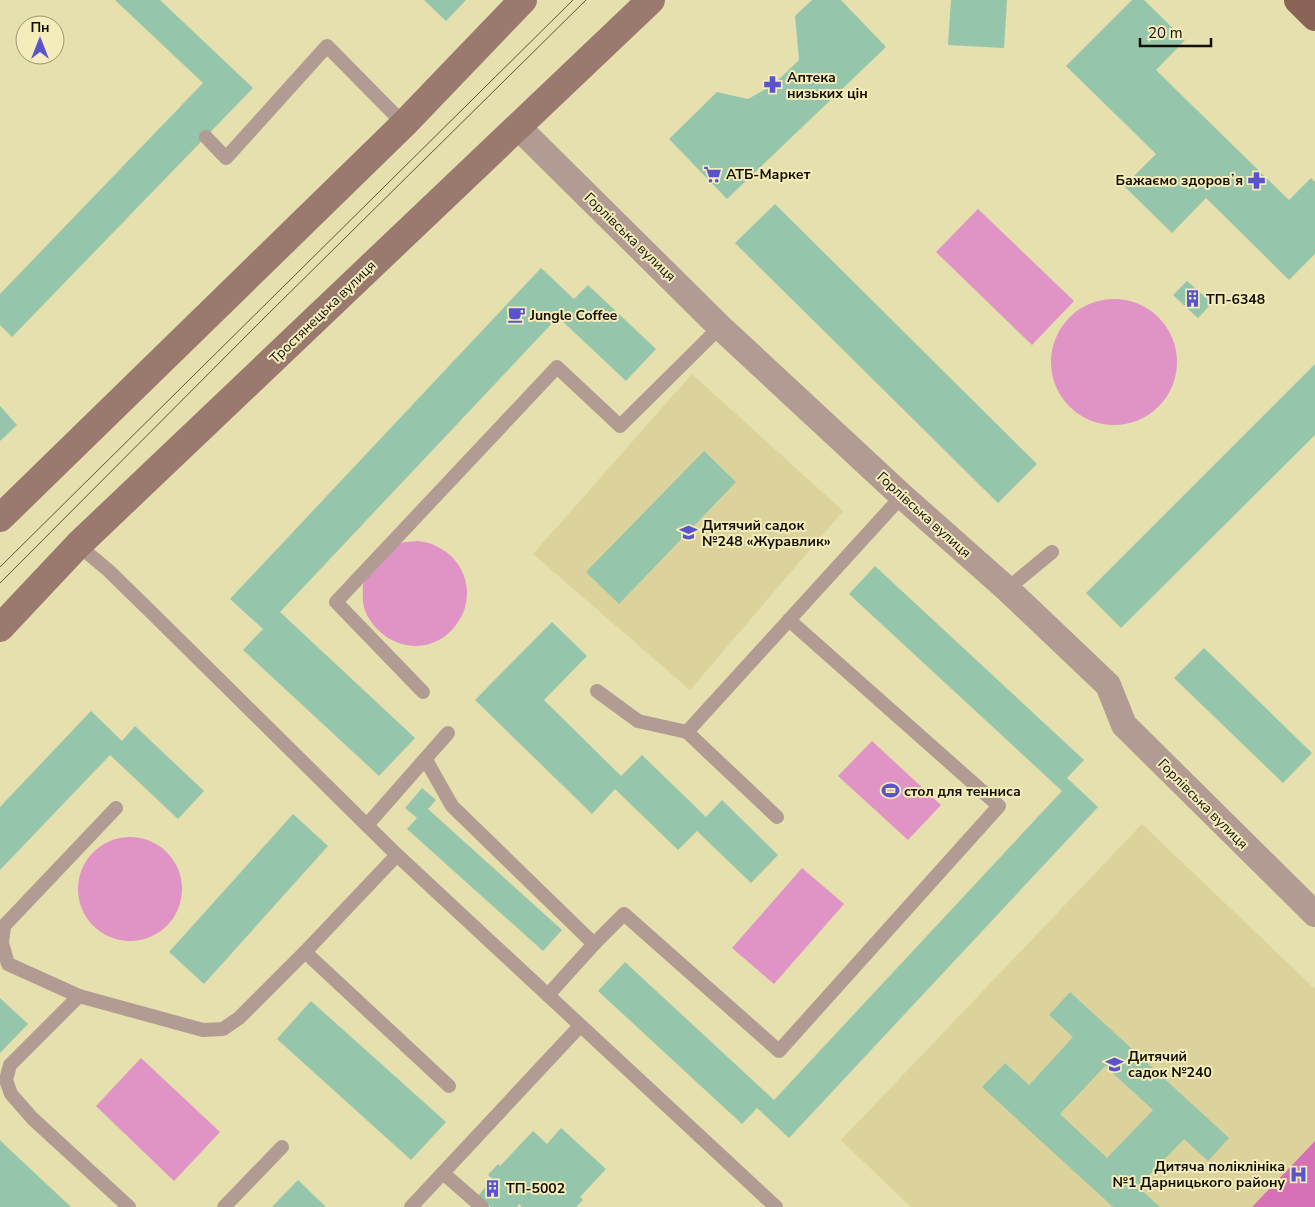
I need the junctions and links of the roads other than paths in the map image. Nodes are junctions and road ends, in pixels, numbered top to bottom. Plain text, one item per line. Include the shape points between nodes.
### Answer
1 (523, 0) edge
2 (651, 0) edge
3 (1298, 0) edge
4 (1315, 17) edge
5 (404, 124) junction
6 (518, 127) junction
7 (206, 137) dead end
8 (720, 327) junction
9 (902, 496) junction
10 (0, 518) edge
11 (78, 544) junction
12 (1052, 552) dead end
13 (1007, 589) junction
14 (789, 620) junction
15 (0, 628) edge
16 (597, 691) dead end
17 (424, 692) dead end
18 (687, 732) junction
19 (448, 734) dead end
20 (426, 760) junction
21 (116, 808) dead end
22 (777, 817) dead end
23 (367, 826) junction
24 (397, 855) junction
25 (1315, 914) edge
26 (594, 944) junction
27 (305, 952) junction
28 (548, 995) junction
29 (79, 996) junction
30 (580, 1026) junction
31 (449, 1086) dead end
32 (282, 1148) dead end
33 (443, 1173) junction
34 (129, 1207) edge
35 (224, 1207) edge
36 (411, 1207) edge
37 (482, 1207) edge
38 (776, 1207) edge

1 - 5 main road
2 - 6 main road, Тростянецька вулиця
3 - 4 main road
5 - 7 lane via 327,46 226,158
5 - 10 main road
6 - 8 street, Горлівська вулиця
6 - 11 main road, Тростянецька вулиця
8 - 9 street, Горлівська вулиця
8 - 17 lane via 620,426 557,367 336,602
9 - 13 street, Горлівська вулиця
9 - 14 lane
11 - 15 main road, Тростянецька вулиця
11 - 23 lane via 148,608
12 - 13 lane
13 - 25 street, Горлівська вулиця via 1108,685 1124,726
14 - 18 lane
14 - 26 lane via 999,806 779,1051 624,914
16 - 18 lane via 638,721
18 - 22 lane
19 - 20 lane
20 - 23 lane
20 - 26 lane via 452,806
21 - 29 lane via 4,926 2,943 8,964
23 - 24 lane
24 - 27 lane
24 - 28 lane
26 - 28 lane
27 - 29 lane via 239,1018 223,1029 203,1030
27 - 31 lane
28 - 30 lane
29 - 34 lane via 10,1065 6,1080 11,1094 33,1119
30 - 33 lane
30 - 38 lane
32 - 35 lane
33 - 36 lane
33 - 37 lane

